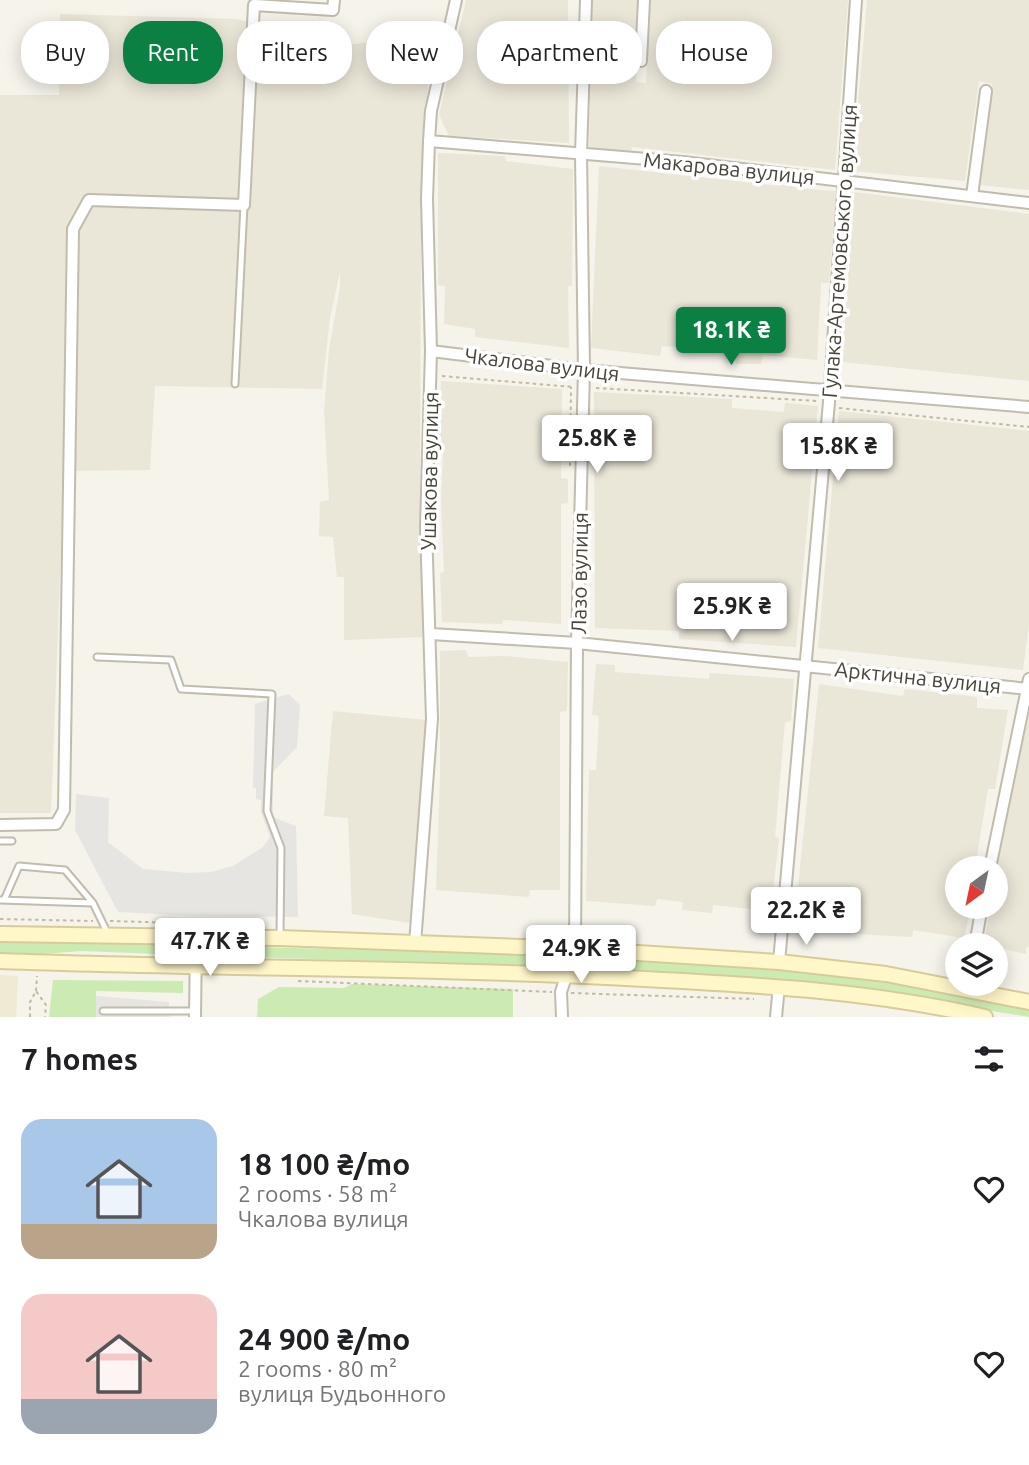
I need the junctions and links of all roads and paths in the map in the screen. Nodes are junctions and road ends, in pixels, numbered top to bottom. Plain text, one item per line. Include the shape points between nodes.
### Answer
1 (334, 0) edge
2 (456, 0) edge
3 (586, 0) edge
4 (644, 0) edge
5 (856, 0) edge
6 (642, 41) edge
7 (986, 92) dead end
8 (429, 141) junction
9 (581, 154) junction
10 (844, 180) junction
11 (972, 196) junction
12 (1029, 203) edge
13 (244, 205) junction
14 (431, 351) junction
15 (584, 370) junction
16 (431, 375) junction
17 (235, 384) dead end
18 (583, 387) junction
19 (829, 400) junction
20 (1029, 407) edge
21 (1029, 427) edge
22 (430, 634) junction
23 (578, 643) junction
24 (97, 657) dead end
25 (806, 665) junction
26 (1029, 685) edge
27 (0, 825) edge
28 (0, 841) edge
29 (12, 841) dead end
30 (993, 856) edge
31 (2, 900) edge
32 (93, 903) junction
33 (0, 934) edge
34 (109, 937) junction
35 (280, 938) junction
36 (196, 939) junction
37 (415, 944) junction
38 (575, 949) junction
39 (0, 961) edge
40 (779, 962) junction
41 (194, 965) junction
42 (37, 972) dead end
43 (568, 974) junction
44 (289, 981) dead end
45 (945, 983) edge
46 (37, 991) junction
47 (561, 992) junction
48 (778, 993) junction
49 (1004, 996) edge
50 (1029, 1002) edge
51 (103, 1011) dead end
52 (195, 1014) edge
53 (965, 1015) edge
54 (30, 1017) edge
55 (45, 1017) edge
56 (562, 1017) edge
57 (776, 1017) edge
58 (985, 1017) edge

1 - 13 street via 333,10 254,5
2 - 8 street, Ушакова вулиця via 431,111
3 - 9 street, Лазо вулиця
4 - 6 street
5 - 10 street, Гулака-Артемовського вулиця
7 - 11 street
8 - 9 street, Макарова вулиця
8 - 14 street, Ушакова вулиця
9 - 10 street, Макарова вулиця
9 - 15 street, Лазо вулиця
10 - 11 street, Макарова вулиця
10 - 19 street, Гулака-Артемовського вулиця
11 - 12 street, Макарова вулиця
13 - 17 lane
13 - 27 street via 89,200 73,229 64,810 56,824
14 - 15 street, Чкалова вулиця
14 - 16 street, Ушакова вулиця
15 - 18 street, Лазо вулиця
15 - 19 street, Чкалова вулиця
16 - 18 path
16 - 22 street, Ушакова вулиця via 426,527
18 - 19 path
18 - 23 street, Лазо вулиця
19 - 20 street, Чкалова вулиця
19 - 21 path
19 - 25 street, Гулака-Артемовського вулиця
22 - 23 street, Арктична вулиця
22 - 37 street, Ушакова вулиця via 432,719
23 - 25 street, Арктична вулиця
23 - 38 street, Лазо вулиця
24 - 35 lane via 171,660 180,689 272,694 267,811 281,848
25 - 26 street, Арктична вулиця
25 - 40 street, Гулака-Артемовського вулиця
26 - 30 street
28 - 29 lane
31 - 32 lane
31 - 32 lane via 19,866 65,870
32 - 34 lane
33 - 34 main road
34 - 36 main road
35 - 36 main road
35 - 37 main road
36 - 41 street
37 - 38 main road
38 - 40 main road
38 - 43 street, Лазо вулиця
39 - 41 main road
40 - 45 main road
41 - 43 main road
41 - 52 street
42 - 46 path
43 - 47 street, Лазо вулиця
43 - 48 main road
44 - 47 path
46 - 54 path via 30,1002
46 - 55 path via 46,1005
47 - 48 path
47 - 56 street, Лазо вулиця
48 - 53 main road via 877,997
48 - 57 street
49 - 50 main road
51 - 52 lane
53 - 58 main road

